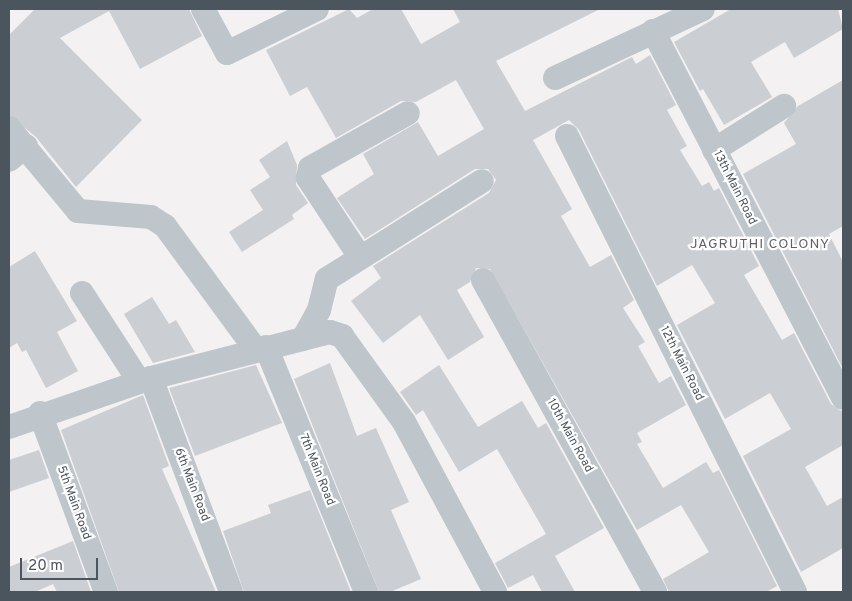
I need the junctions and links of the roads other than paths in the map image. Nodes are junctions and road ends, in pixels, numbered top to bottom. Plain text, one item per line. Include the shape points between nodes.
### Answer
1 (203, 9) edge
2 (317, 9) edge
3 (703, 9) edge
4 (653, 31) junction
5 (555, 78) dead end
6 (784, 106) dead end
7 (408, 113) dead end
8 (9, 128) edge
9 (567, 136) dead end
10 (714, 150) junction
11 (17, 153) edge
12 (482, 181) dead end
13 (360, 257) junction
14 (483, 280) dead end
15 (82, 293) dead end
16 (303, 339) junction
17 (261, 348) junction
18 (145, 380) junction
19 (843, 398) edge
20 (40, 414) junction
21 (12, 419) edge
22 (106, 592) edge
23 (231, 592) edge
24 (366, 592) edge
25 (496, 592) edge
26 (655, 592) edge
27 (795, 592) edge

1 - 2 street via 227,53
3 - 4 street
4 - 5 street
4 - 10 street, 13th Main Road
6 - 10 street
7 - 13 street via 310,168 308,178
8 - 11 street, 7th Main Road
9 - 27 street, 12th Main Road
10 - 19 street, 13th Main Road
11 - 17 street, 7th Main Road via 78,211 151,217 165,226
12 - 13 street
13 - 16 street via 327,278 319,310
14 - 26 street, 10th Main Road
15 - 18 street, 6th Main Road
16 - 17 street
16 - 25 street via 330,332 342,336 355,350 404,422
17 - 18 street
17 - 24 street, 7th Main Road
18 - 20 street
18 - 23 street, 6th Main Road
20 - 21 street
20 - 22 street, 5th Main Road

